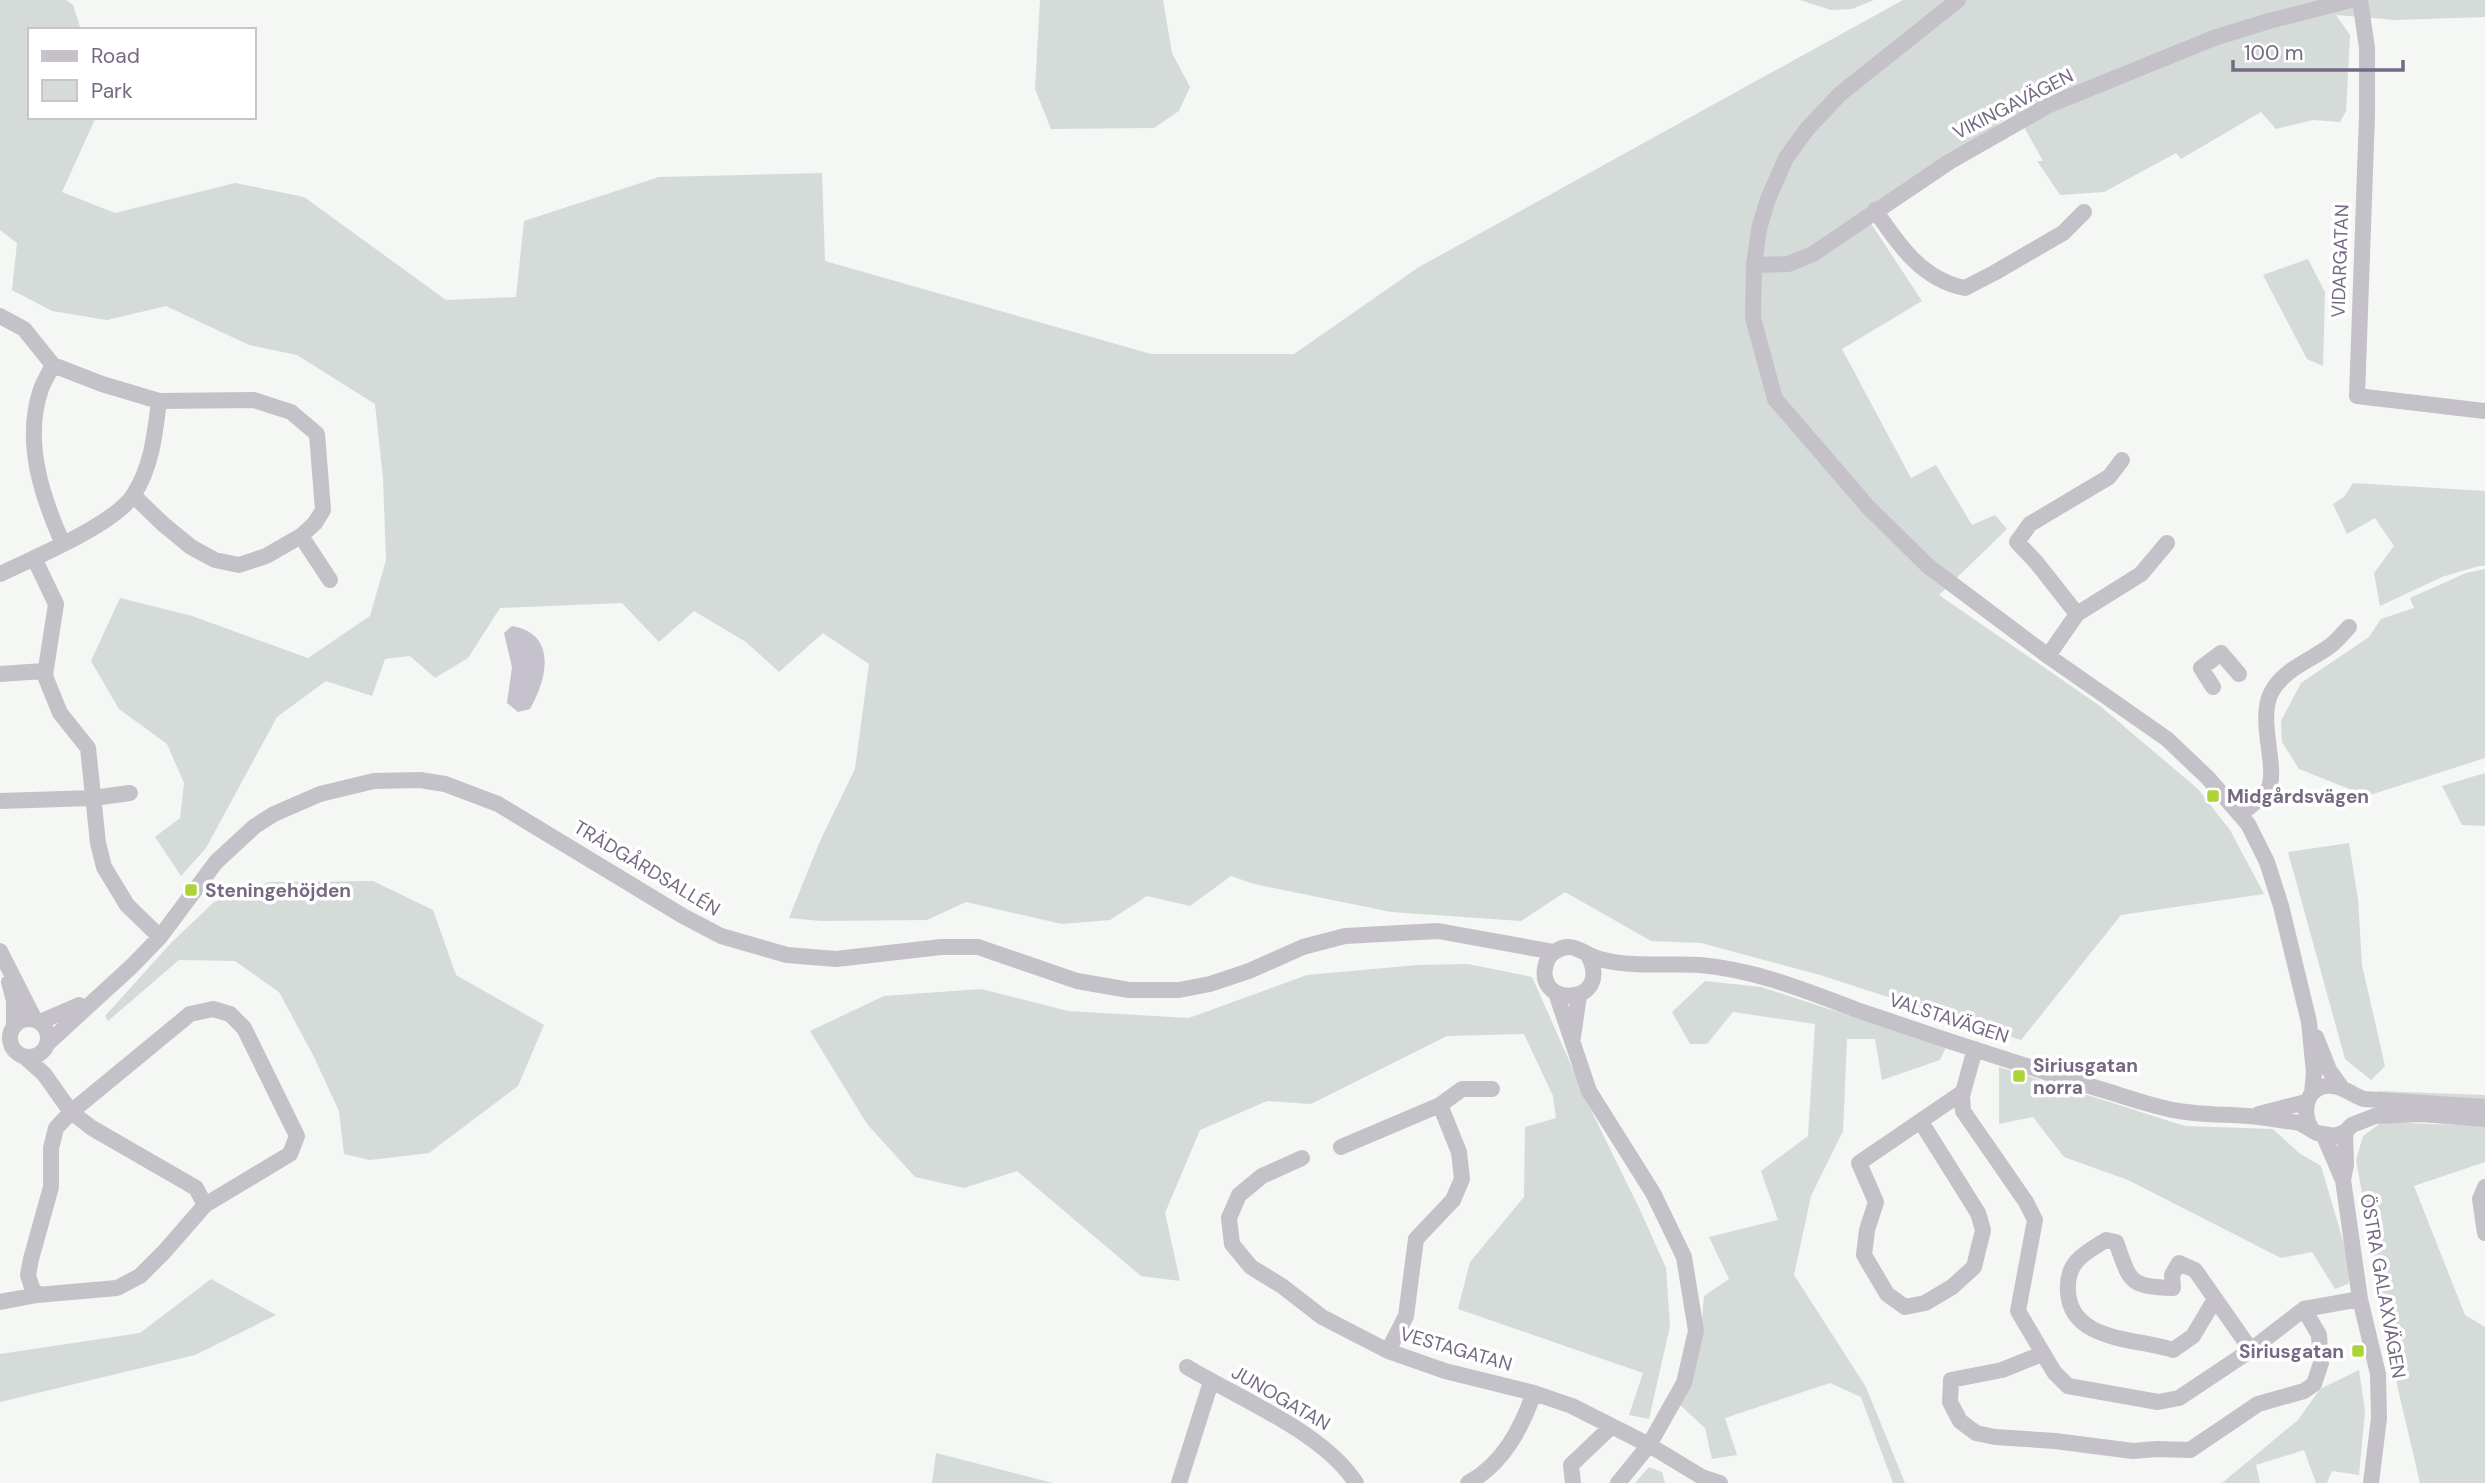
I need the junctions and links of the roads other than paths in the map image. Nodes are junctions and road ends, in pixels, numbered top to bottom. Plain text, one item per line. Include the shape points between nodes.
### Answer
1 (1958, 0) edge
2 (2351, 0) edge
3 (2360, 0) edge
4 (1875, 210) junction
5 (2084, 212) dead end
6 (1754, 265) junction
7 (0, 316) edge
8 (54, 365) junction
9 (159, 401) junction
10 (2485, 411) edge
11 (2122, 460) dead end
12 (134, 496) junction
13 (301, 536) junction
14 (2167, 543) dead end
15 (63, 544) junction
16 (34, 558) junction
17 (0, 574) edge
18 (330, 580) dead end
19 (2077, 614) junction
20 (2349, 627) dead end
21 (2048, 656) junction
22 (0, 674) edge
23 (2239, 674) dead end
24 (45, 675) junction
25 (2213, 687) dead end
26 (130, 793) dead end
27 (93, 798) junction
28 (0, 801) edge
29 (2240, 814) junction
30 (160, 937) junction
31 (1502, 942) junction
32 (0, 952) edge
33 (1554, 952) junction
34 (1588, 955) junction
35 (1635, 965) junction
36 (1544, 973) junction
37 (1594, 978) junction
38 (1556, 993) junction
39 (100, 994) junction
40 (1579, 995) junction
41 (38, 1021) junction
42 (2309, 1022) junction
43 (8, 1032) edge
44 (1573, 1043) junction
45 (47, 1046) junction
46 (1975, 1049) junction
47 (0, 1056) edge
48 (22, 1057) junction
49 (1492, 1089) dead end
50 (2346, 1091) junction
51 (58, 1092) junction
52 (1963, 1092) junction
53 (2309, 1097) junction
54 (1440, 1105) junction
55 (2485, 1107) edge
56 (71, 1112) junction
57 (2249, 1116) junction
58 (2485, 1119) edge
59 (1921, 1122) junction
60 (2348, 1129) junction
61 (2318, 1132) junction
62 (1341, 1147) dead end
63 (1302, 1158) dead end
64 (2343, 1180) junction
65 (2485, 1187) edge
66 (205, 1205) junction
67 (2485, 1233) edge
68 (37, 1295) junction
69 (2216, 1299) junction
70 (2360, 1299) junction
71 (0, 1302) edge
72 (2304, 1309) junction
73 (2251, 1350) junction
74 (1388, 1351) junction
75 (2042, 1354) junction
76 (1187, 1367) dead end
77 (1211, 1382) junction
78 (1534, 1393) junction
79 (1612, 1426) junction
80 (1649, 1445) junction
81 (1179, 1483) edge
82 (1356, 1483) edge
83 (1468, 1483) edge
84 (1573, 1483) edge
85 (1618, 1483) edge
86 (1720, 1483) edge
87 (2371, 1483) edge

1 - 6 street via 1840,94 1807,128 1786,158 1768,200
2 - 4 street, VIKINGAVÄGEN via 2214,38 2049,105
3 - 10 street, VIDARGATAN via 2367,48 2367,101 2357,396
4 - 5 street via 1913,260 1935,279 1965,288 2063,233
4 - 6 street, VIKINGAVÄGEN via 1813,254 1788,264
6 - 21 street via 1753,318 1775,399 1868,507 1928,566
7 - 8 street via 24,329
8 - 9 street
8 - 15 street via 41,389 35,425 37,470 46,507
9 - 12 street via 153,449
9 - 13 street via 254,400 291,412 317,434 323,510
11 - 19 street via 2109,477 2030,524 2017,542
12 - 13 street via 191,547 215,560 239,565
12 - 15 street via 106,520
13 - 18 street
14 - 19 street via 2141,574
15 - 16 street
16 - 17 street
16 - 24 street via 56,604
19 - 21 street
20 - 29 street via 2272,691 2265,715 2268,788
21 - 29 street via 2167,739
22 - 24 street via 43,671
23 - 25 street via 2221,653 2202,668
24 - 27 street via 60,713 89,748
26 - 27 street
27 - 28 street
27 - 30 street via 104,867 127,905
29 - 42 street via 2267,862
30 - 31 street, TRÄDGÅRDSALLÉN via 216,862 274,814 354,785 420,780 445,784 498,804 721,936 787,955 836,959 978,947 1077,981 1129,990 1179,990 1223,980 1303,947 1345,936 1438,931
30 - 39 street, TRÄDGÅRDSALLÉN
31 - 33 street, TRÄDGÅRDSALLÉN
31 - 36 street, TRÄDGÅRDSALLÉN via 1536,962
32 - 41 street
32 - 43 street via 14,1001
33 - 34 street, VALSTAVÄGEN via 1578,948
33 - 36 street
34 - 35 street, VALSTAVÄGEN
34 - 37 street
35 - 37 street, VALSTAVÄGEN
35 - 46 street, VALSTAVÄGEN via 1720,967 1766,976
36 - 38 street
37 - 40 street
38 - 40 street
38 - 44 street
39 - 41 street, TRÄDGÅRDSALLÉN
39 - 45 street, TRÄDGÅRDSALLÉN
40 - 44 street
41 - 43 street via 24,1020
41 - 45 street via 47,1031
42 - 50 street via 2329,1070
42 - 53 street via 2314,1073
43 - 48 street
44 - 80 street via 1589,1091 1653,1193 1684,1258 1696,1331 1684,1383
45 - 48 street via 36,1056
45 - 51 street
46 - 52 street
46 - 57 street, VALSTAVÄGEN via 2165,1108
47 - 48 street
48 - 51 street
49 - 54 street via 1462,1089
50 - 53 street, VALSTAVÄGEN via 2332,1085
50 - 55 street, VALSTAVÄGEN via 2364,1099
50 - 60 street via 2356,1115
51 - 56 street
52 - 59 street
52 - 75 street via 1963,1111 1970,1124 2035,1220 2018,1311
53 - 57 street, VALSTAVÄGEN
53 - 61 street via 2305,1112
54 - 62 street
54 - 74 street via 1459,1152 1462,1179 1453,1200 1416,1239 1406,1316
56 - 66 street via 197,1188
56 - 66 street via 190,1014 213,1009 230,1014 244,1028 297,1136 290,1154
56 - 68 street via 56,1128 51,1148 51,1187 28,1275
57 - 61 street, VALSTAVÄGEN via 2300,1123
58 - 60 street, VALSTAVÄGEN via 2375,1116
59 - 59 street via 1859,1163 1876,1202 1864,1255 1887,1294 1906,1307 1943,1293 1974,1267 1983,1230 1978,1213
60 - 61 street, VALSTAVÄGEN via 2335,1136
60 - 64 street, ÖSTRA GALAXVÄGEN
61 - 64 street, ÖSTRA GALAXVÄGEN
63 - 74 street, VESTAGATAN via 1262,1176 1239,1195 1229,1218 1232,1244 1251,1267 1322,1317
64 - 70 street, ÖSTRA GALAXVÄGEN
65 - 67 street via 2480,1199
66 - 68 street via 140,1276 117,1288
68 - 71 street
69 - 69 street via 2195,1270 2179,1263 2172,1275 2173,1288 2142,1287 2128,1277 2116,1242 2106,1240 2077,1258 2067,1280 2068,1302 2081,1324 2096,1332 2173,1350 2193,1336
69 - 73 street
70 - 72 street
70 - 87 street, ÖSTRA GALAXVÄGEN via 2378,1374
72 - 73 street
72 - 75 street via 2319,1335 2321,1363 2314,1384 2258,1404 2190,1450 2133,1451 1995,1437 1976,1433 1960,1421 1951,1402 1951,1380 2002,1370
73 - 75 street via 2179,1398 2158,1402 2068,1386
74 - 78 street, VESTAGATAN
76 - 77 street, JUNOGATAN
77 - 81 street
77 - 82 street, JUNOGATAN via 1326,1448
78 - 79 street, VESTAGATAN
78 - 83 street via 1507,1448
79 - 80 street, VESTAGATAN
79 - 84 street via 1570,1465
80 - 85 street
80 - 86 street, VESTAGATAN via 1702,1478

